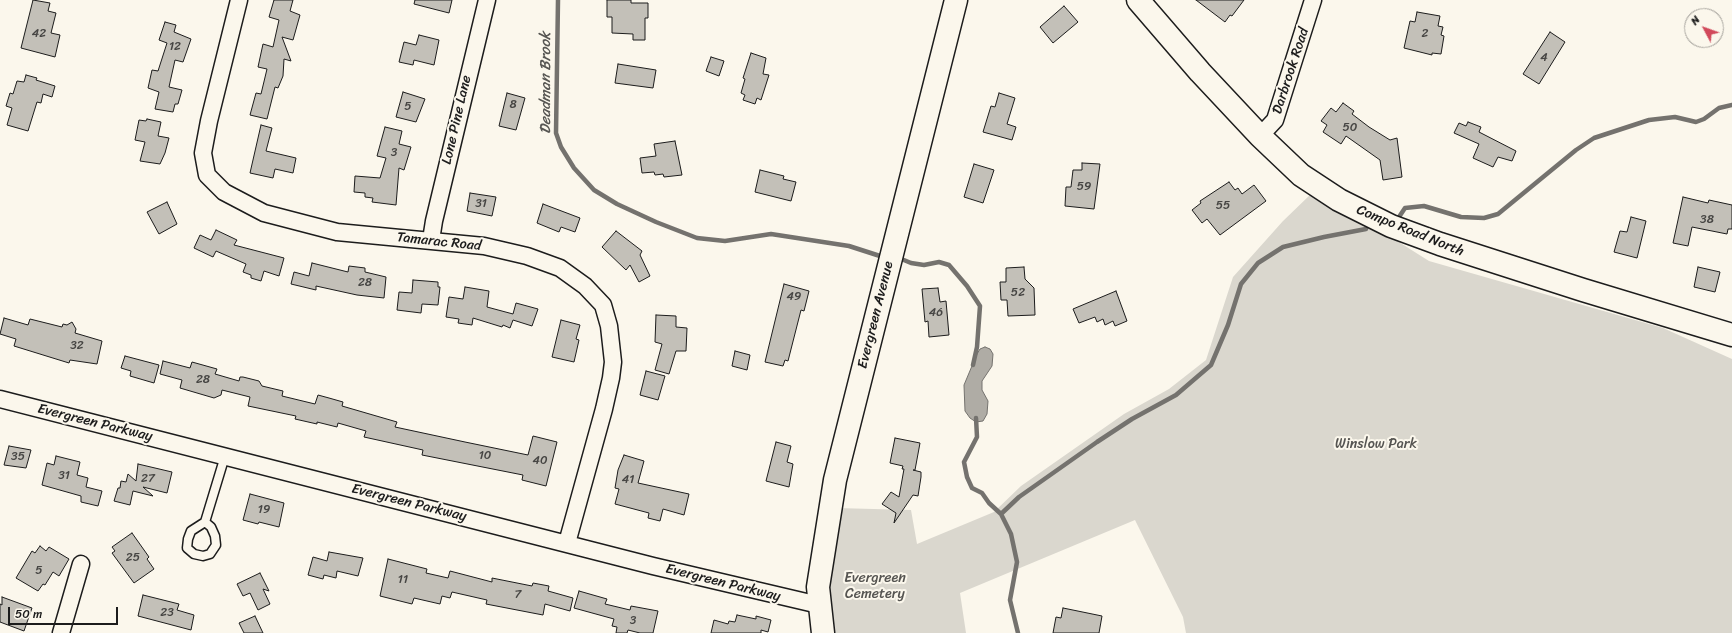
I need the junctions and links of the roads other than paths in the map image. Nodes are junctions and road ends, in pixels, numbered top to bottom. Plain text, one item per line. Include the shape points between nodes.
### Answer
1 (239, 0) edge
2 (487, 0) edge
3 (956, 0) edge
4 (1138, 0) edge
5 (1314, 0) edge
6 (1260, 136) junction
7 (431, 240) junction
8 (1732, 335) edge
9 (0, 399) edge
10 (224, 456) junction
11 (205, 522) dead end
12 (567, 544) junction
13 (81, 564) dead end
14 (819, 605) junction
15 (61, 633) edge
16 (823, 633) edge

1 - 7 street, Tamarac Road via 209,120 203,153 207,175 224,192 264,213 337,232
2 - 7 street, Lone Pine Lane
3 - 14 main road, Evergreen Avenue via 835,480 818,587
4 - 6 main road, Compo Road North
5 - 6 street, Darbrook Road via 1276,120
6 - 8 main road, Compo Road North via 1320,188 1391,226 1500,264
7 - 12 street, Tamarac Road via 484,246 527,256 560,268 585,286 603,305 609,326 613,362 611,378
9 - 10 street, Evergreen Parkway
10 - 11 lane
10 - 12 street, Evergreen Parkway
12 - 14 street, Evergreen Parkway
13 - 15 street
14 - 16 main road, Evergreen Avenue

